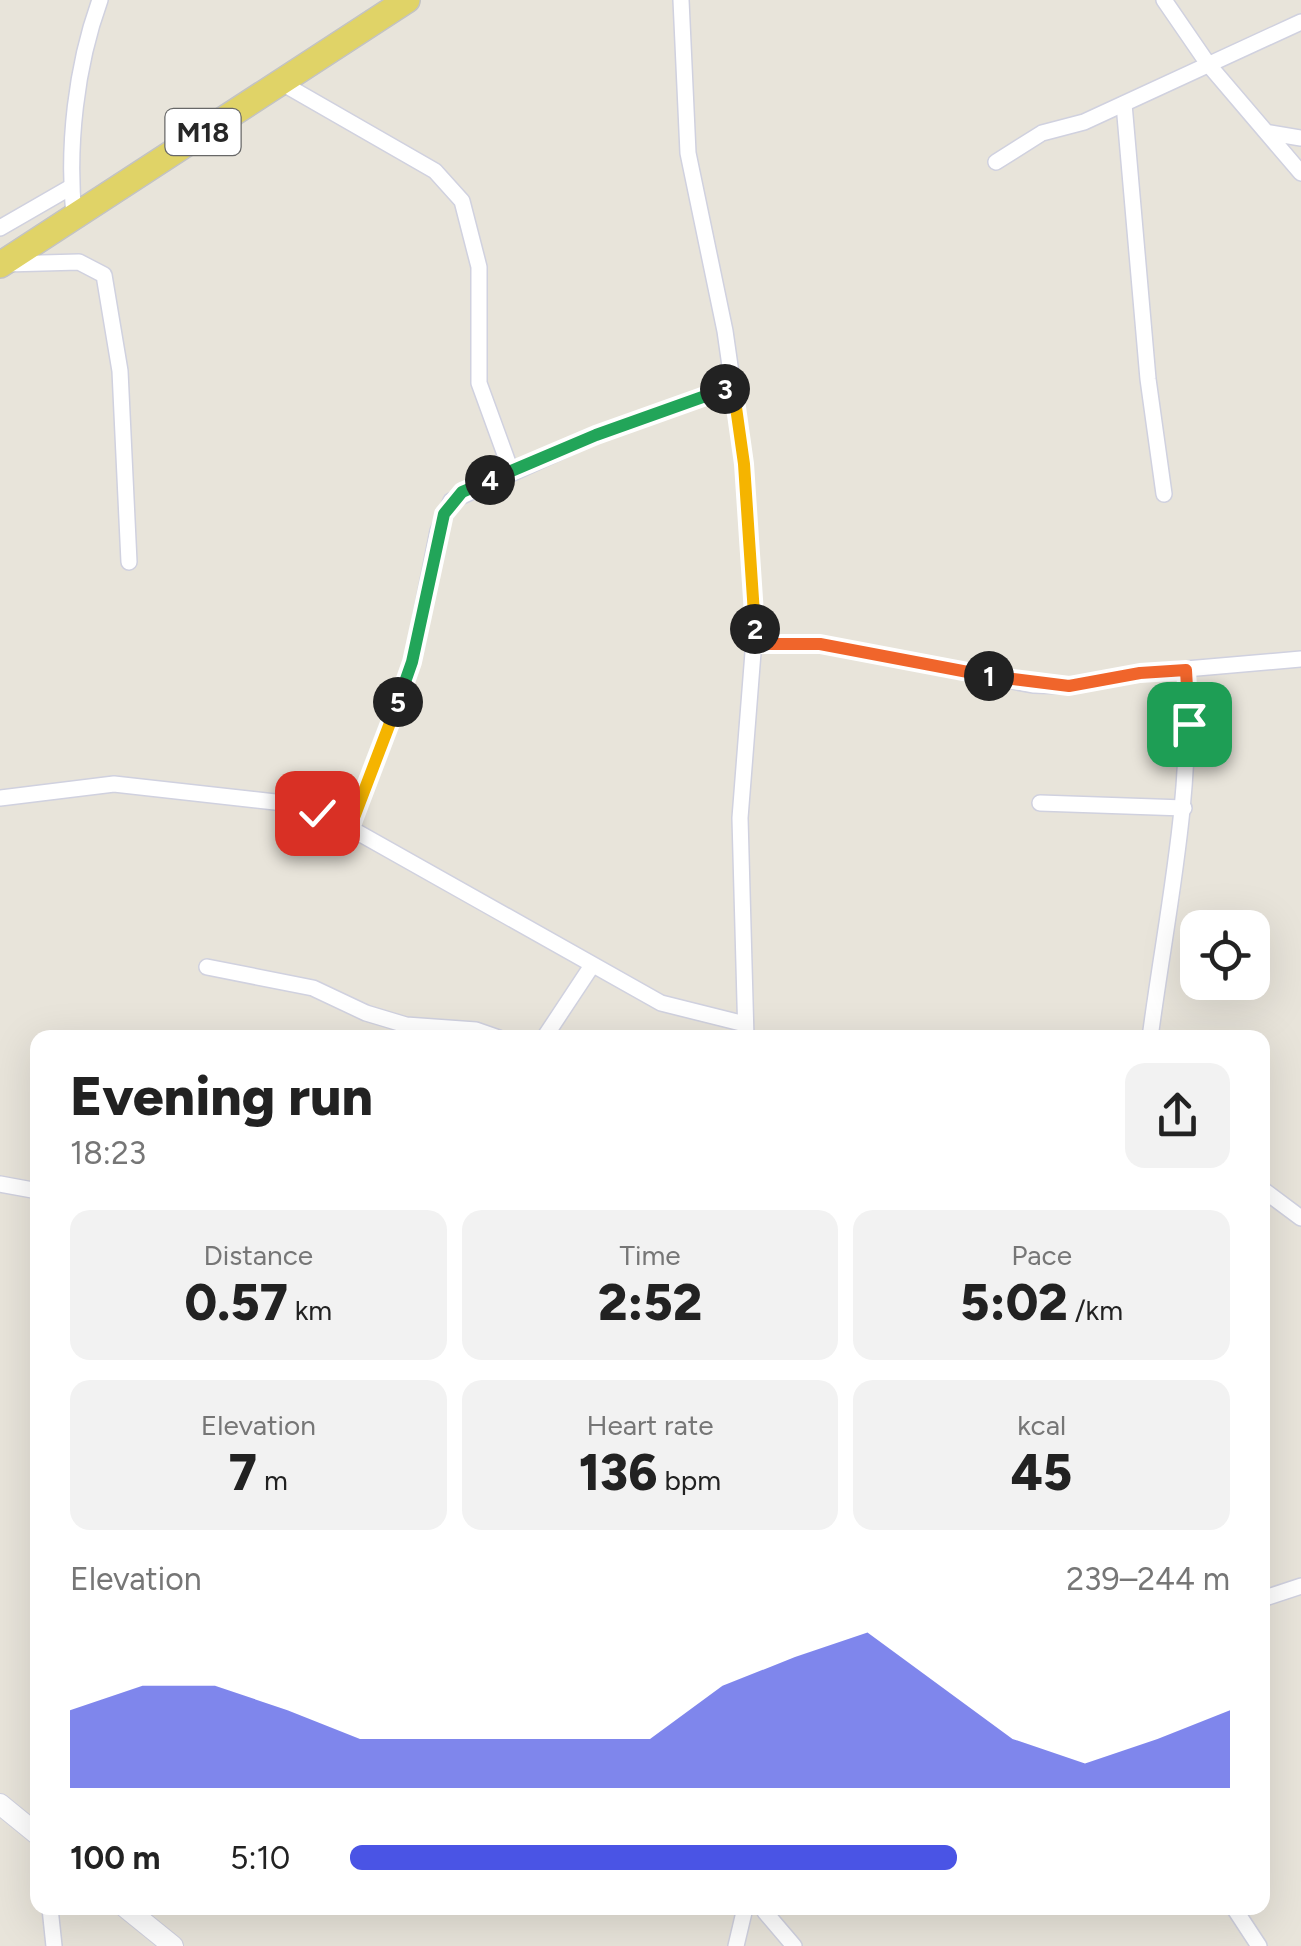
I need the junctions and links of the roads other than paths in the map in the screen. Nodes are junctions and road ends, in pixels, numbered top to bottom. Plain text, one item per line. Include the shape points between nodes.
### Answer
1 (100, 0) edge
2 (407, 0) edge
3 (682, 0) edge
4 (1164, 0) edge
5 (1301, 22) edge
6 (1208, 64) junction
7 (280, 82) junction
8 (1124, 104) junction
9 (1270, 133) junction
10 (1301, 138) edge
11 (996, 162) dead end
12 (1301, 173) edge
13 (71, 187) junction
14 (74, 216) junction
15 (0, 228) edge
16 (1, 264) edge
17 (733, 386) junction
18 (511, 471) junction
19 (1164, 494) dead end
20 (130, 562) dead end
21 (754, 644) junction
22 (1301, 659) edge
23 (1186, 670) junction
24 (0, 798) edge
25 (1040, 803) dead end
26 (1184, 808) junction
27 (350, 828) junction
28 (207, 967) dead end
29 (592, 967) junction
30 (476, 1030) edge
31 (549, 1030) edge
32 (743, 1030) edge
33 (746, 1030) edge
34 (1151, 1030) edge
35 (0, 1184) edge
36 (30, 1190) edge
37 (1270, 1197) edge
38 (1301, 1218) edge
39 (1301, 1586) edge
40 (1270, 1597) edge
41 (0, 1804) edge
42 (30, 1828) edge
43 (51, 1915) edge
44 (135, 1915) edge
45 (745, 1915) edge
46 (762, 1915) edge
47 (772, 1915) edge
48 (1239, 1915) edge
49 (744, 1928) junction
50 (54, 1946) edge
51 (173, 1946) edge
52 (736, 1946) edge
53 (794, 1946) edge
54 (1259, 1946) edge

1 - 13 street via 86,39
2 - 7 main road, M18
3 - 17 street via 694,195
4 - 6 street
5 - 6 street
6 - 8 street
6 - 9 street
7 - 14 main road, M18
7 - 18 street via 435,171 462,201 479,268 479,383
8 - 11 street via 1042,133
8 - 19 street
9 - 10 street
9 - 12 street
13 - 14 street
13 - 15 street
14 - 16 main road, M18
16 - 20 street via 79,262 104,275 120,371
17 - 18 street
17 - 21 street
18 - 27 street via 462,492 444,514 412,662
21 - 23 street via 820,644 1033,685
21 - 33 street via 740,818
22 - 23 street
23 - 26 street
24 - 27 street via 114,784 150,787 284,803
25 - 26 street
26 - 34 street
27 - 29 street
28 - 30 street via 314,988 406,1024
29 - 31 street
29 - 32 street via 661,1003
35 - 36 street
37 - 38 street
39 - 40 street
41 - 42 street
43 - 50 street
44 - 51 street
45 - 49 street
46 - 49 street
47 - 53 street
48 - 54 street
49 - 52 street

